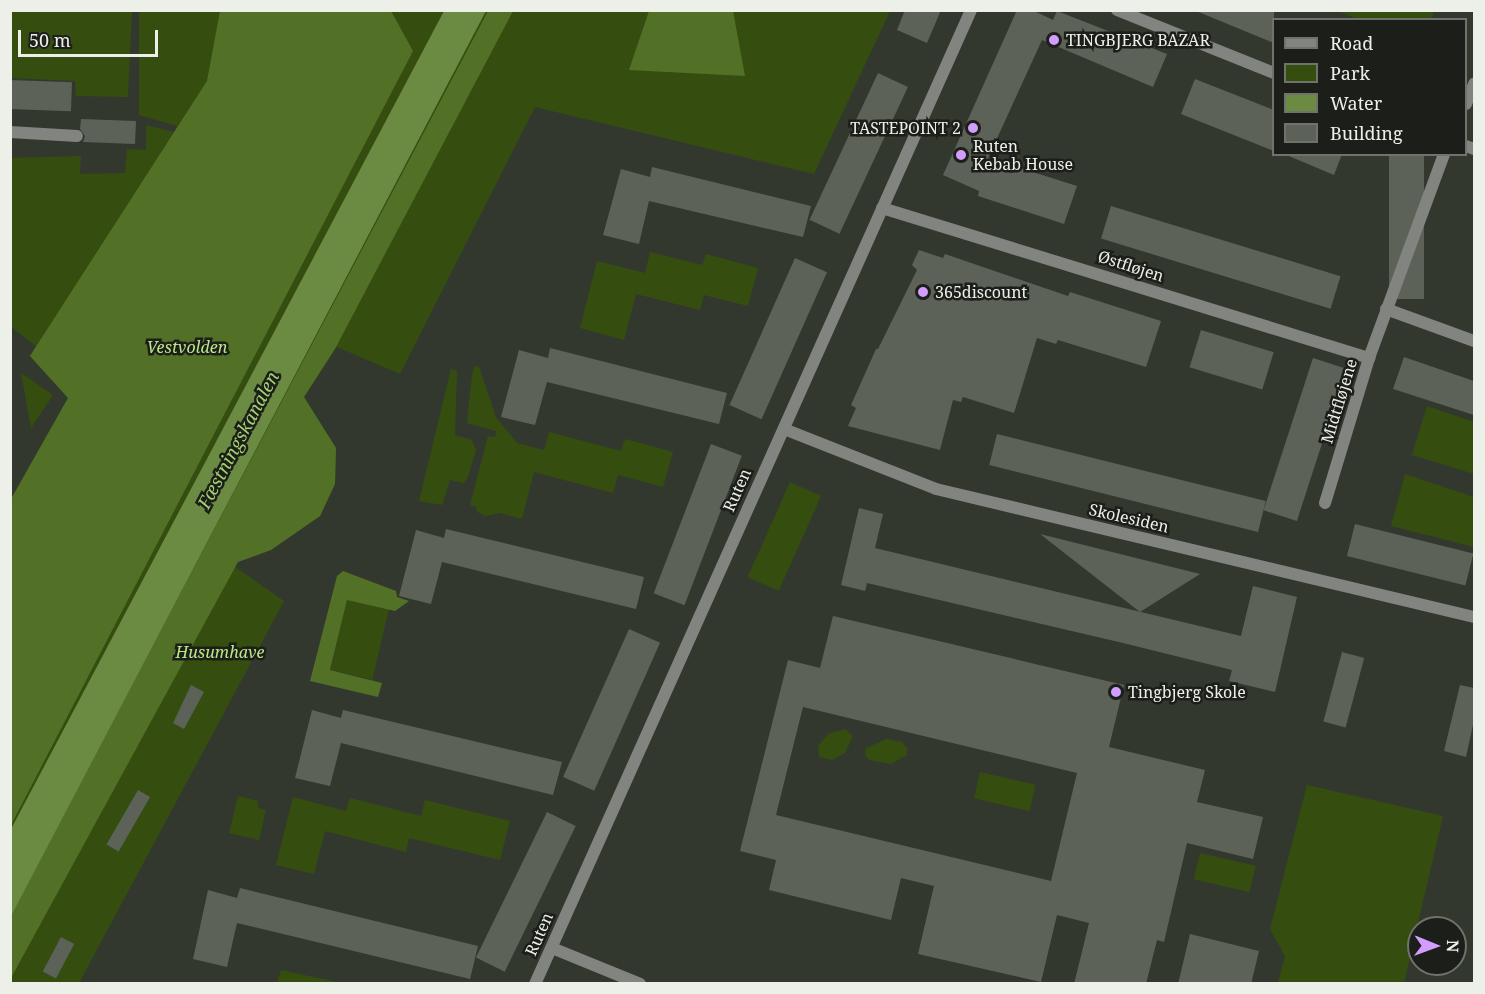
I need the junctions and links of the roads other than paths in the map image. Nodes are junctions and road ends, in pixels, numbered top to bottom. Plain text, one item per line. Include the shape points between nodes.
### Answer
1 (971, 10) edge
2 (1117, 10) edge
3 (1272, 71) edge
4 (1474, 84) edge
5 (1467, 102) edge
6 (10, 132) edge
7 (77, 136) dead end
8 (1442, 156) edge
9 (882, 208) junction
10 (1386, 309) junction
11 (1474, 341) edge
12 (1370, 358) junction
13 (784, 429) junction
14 (1325, 502) dead end
15 (1474, 617) edge
16 (552, 948) junction
17 (536, 984) edge
18 (639, 984) edge

1 - 9 street, Ruten
2 - 3 street
4 - 5 street
6 - 7 street
8 - 10 street, Midtfløjene
9 - 12 street, Østfløjen
9 - 13 street, Ruten
10 - 11 street
10 - 12 street, Midtfløjene
12 - 14 street, Midtfløjene
13 - 15 street, Skolesiden via 936,489
13 - 16 street, Ruten
16 - 17 street, Ruten
16 - 18 street

